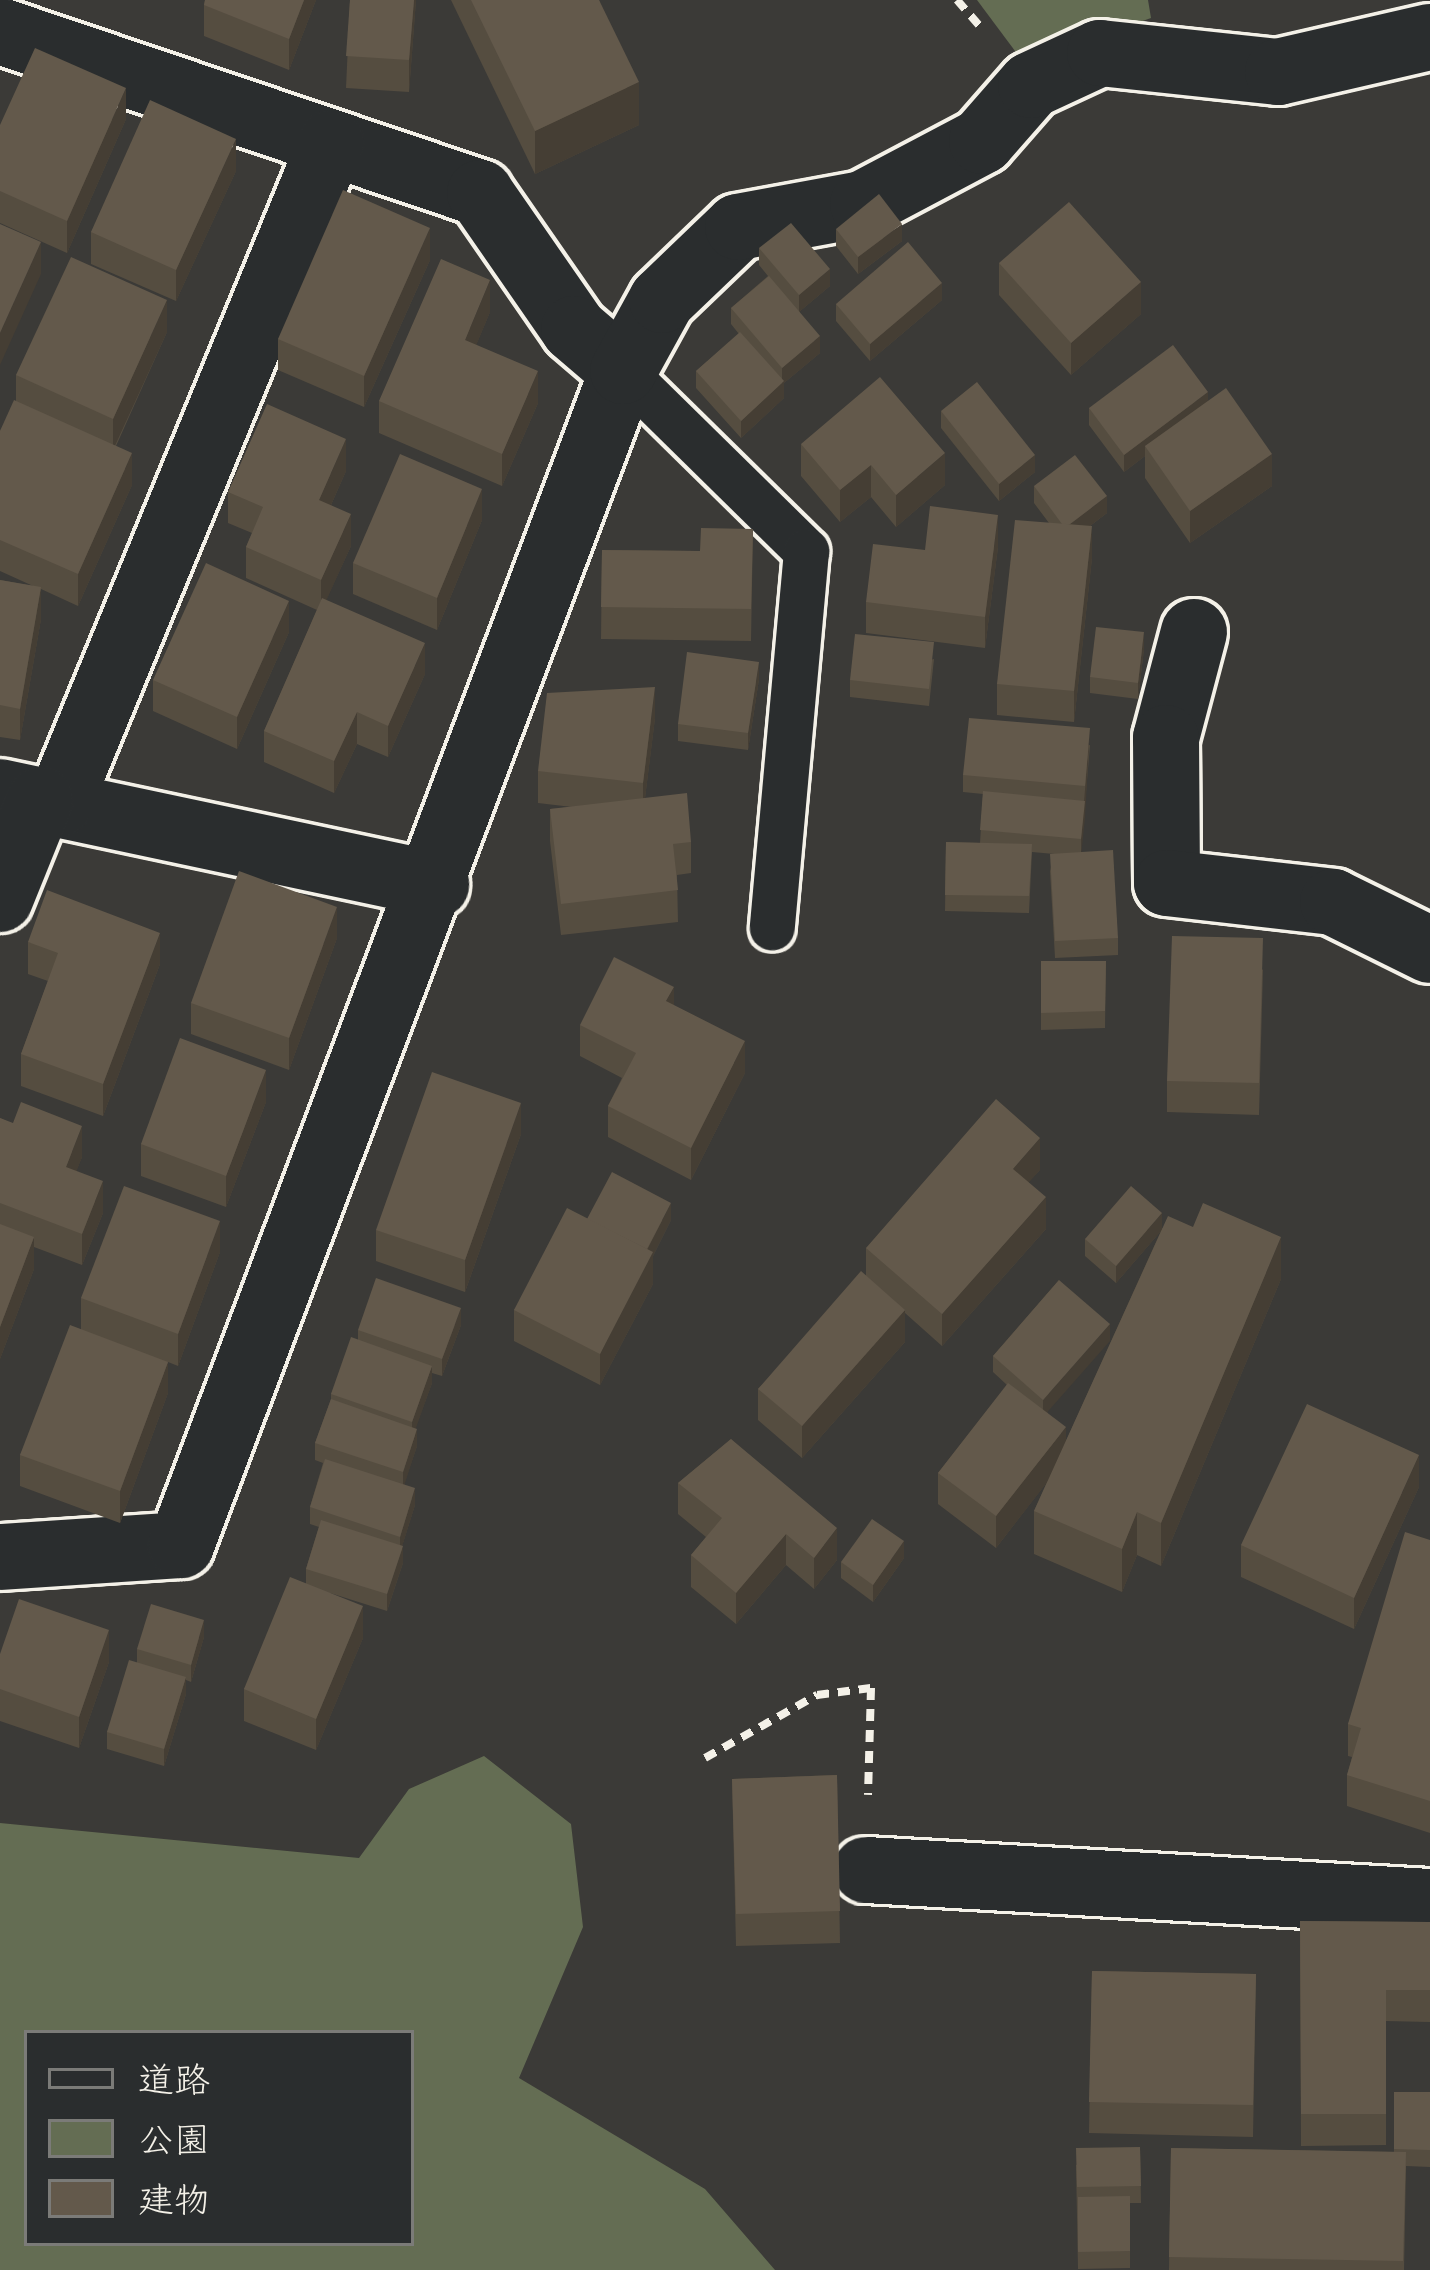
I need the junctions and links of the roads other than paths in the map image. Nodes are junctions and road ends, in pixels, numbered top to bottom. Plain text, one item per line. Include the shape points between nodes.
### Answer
1 (0, 31) edge
2 (1430, 37) edge
3 (331, 142) junction
4 (622, 371) junction
5 (1193, 632) dead end
6 (33, 799) edge
7 (436, 885) junction
8 (0, 899) edge
9 (772, 926) dead end
10 (1430, 950) edge
11 (0, 1557) edge
12 (866, 1870) road end
13 (1430, 1902) edge

1 - 3 street
2 - 4 street via 1278,72 1100,53 1031,85 982,141 862,204 739,227 662,300
3 - 4 street via 480,193 574,329
3 - 6 street
4 - 7 street
4 - 9 lane via 806,551
5 - 10 street via 1166,738 1167,883 1333,902
6 - 7 street
6 - 8 street
7 - 11 street via 182,1546
12 - 13 street

